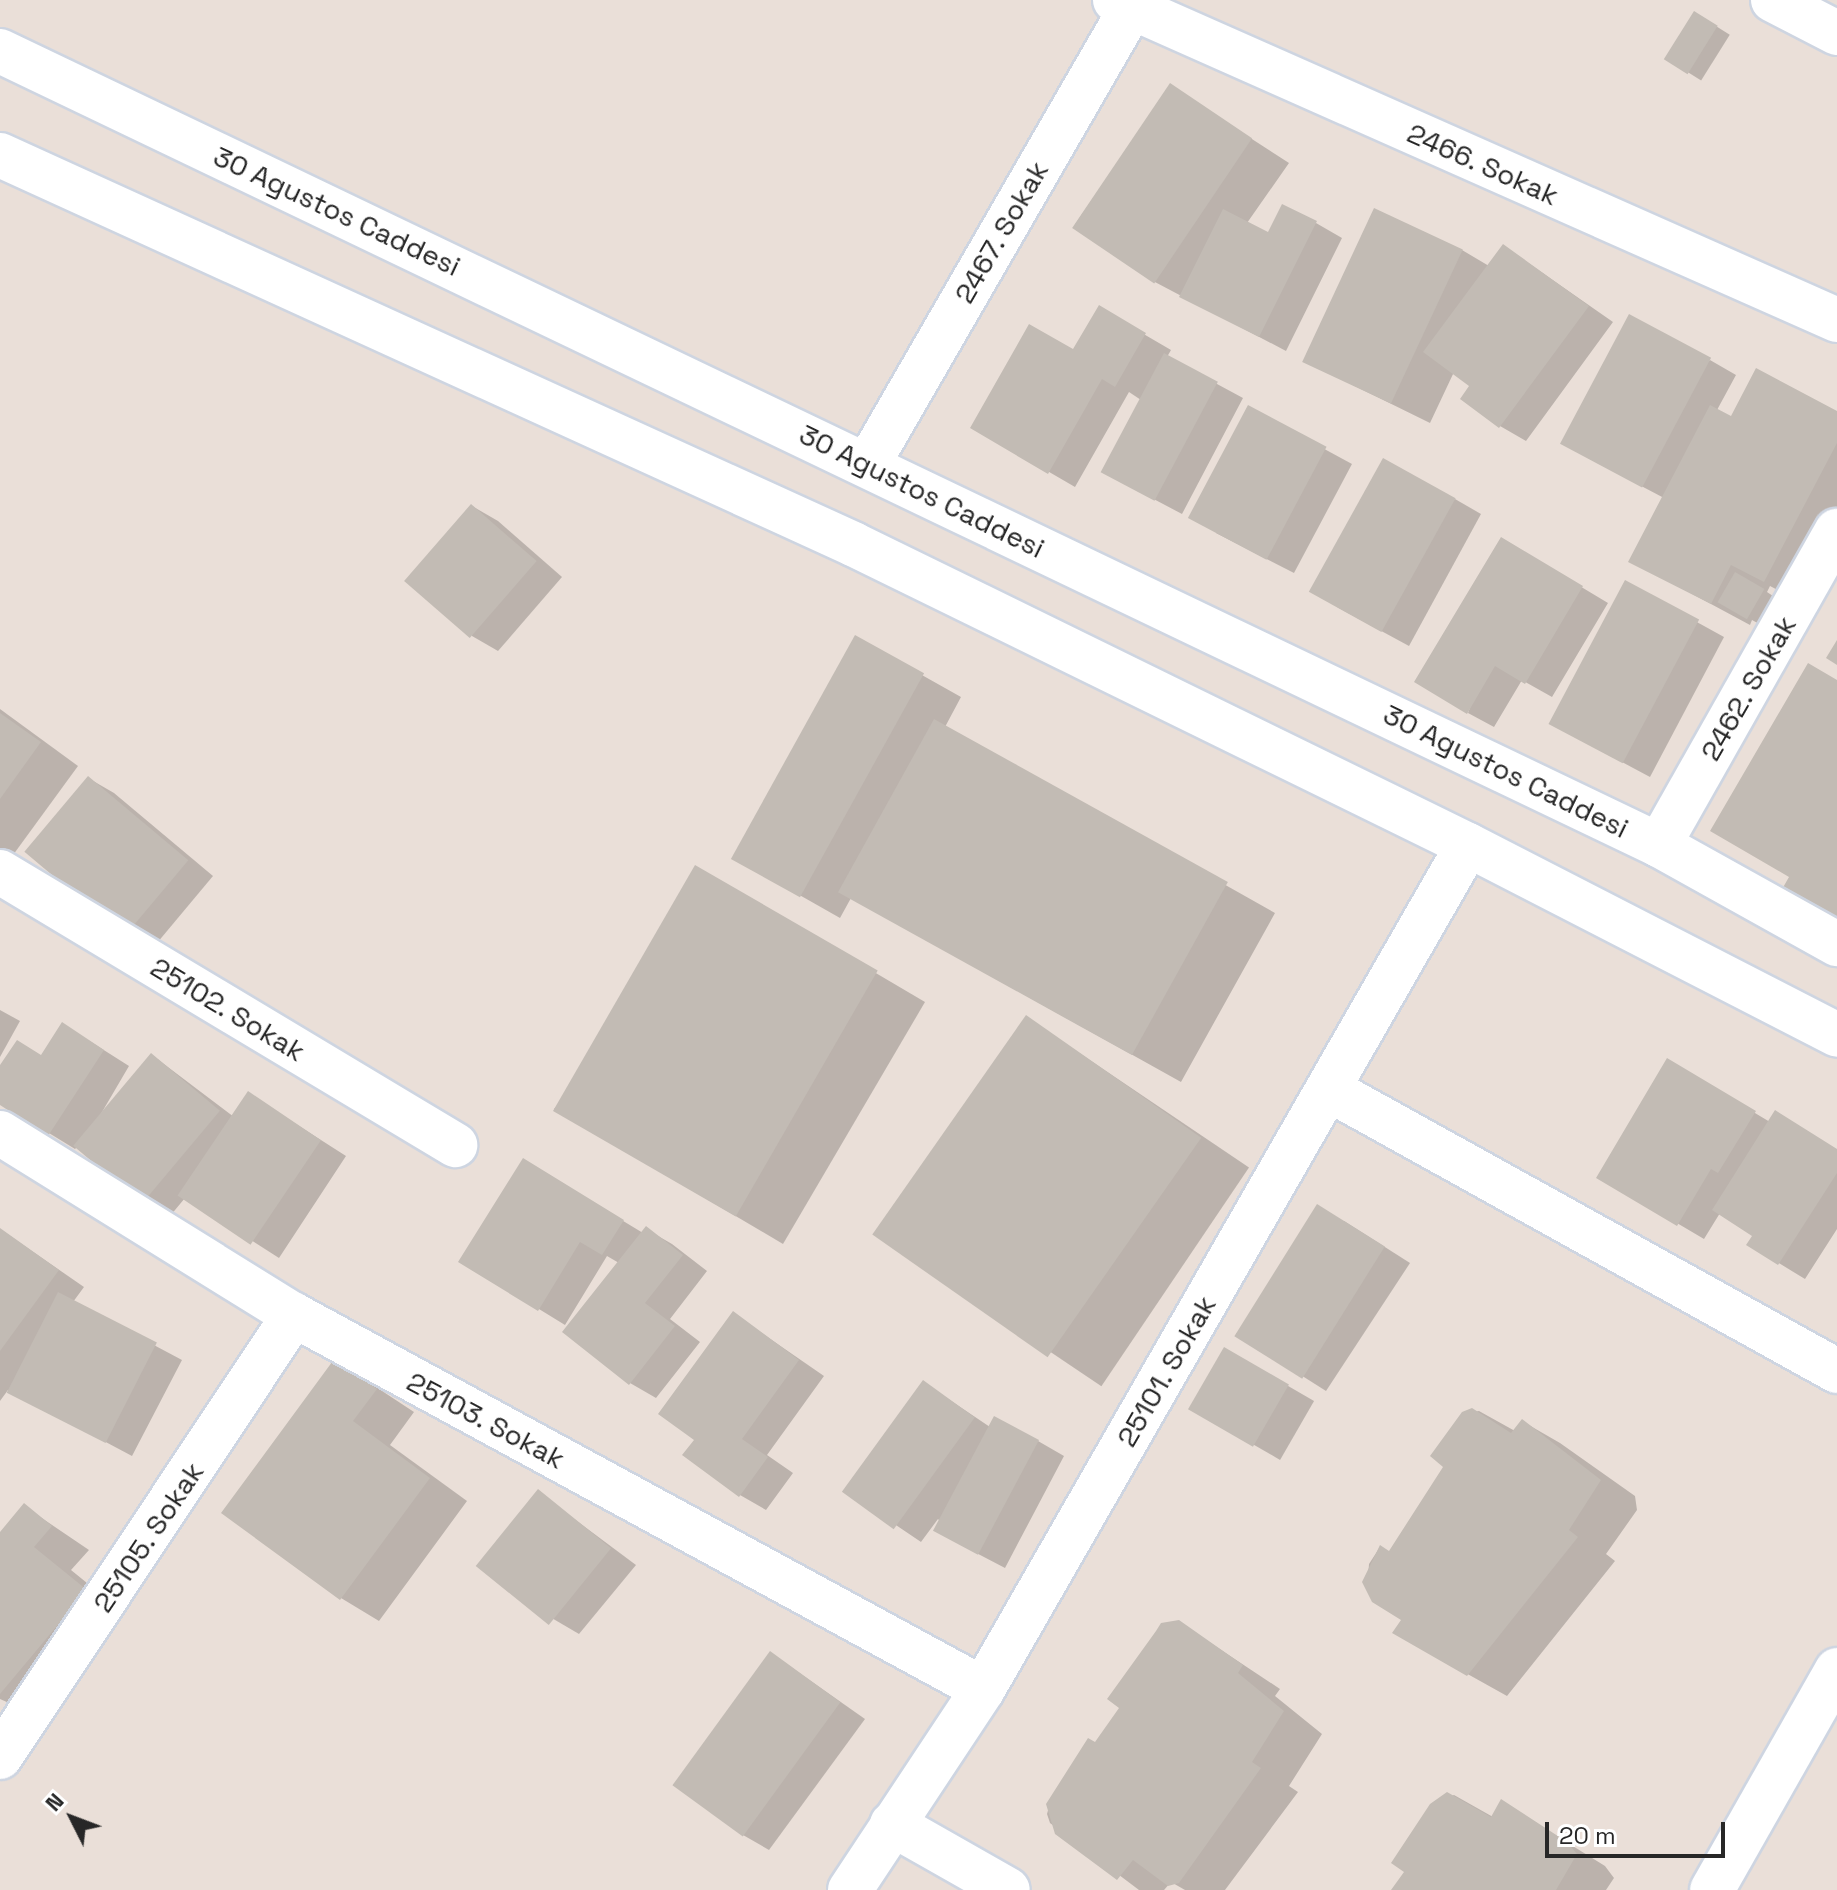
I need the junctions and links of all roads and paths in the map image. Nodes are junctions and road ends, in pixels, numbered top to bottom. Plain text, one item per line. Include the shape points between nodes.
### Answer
1 (1773, 0) edge
2 (1127, 3) edge
3 (1837, 33) edge
4 (0, 51) edge
5 (0, 155) edge
6 (1837, 320) edge
7 (868, 464) junction
8 (1837, 531) edge
9 (1468, 845) junction
10 (1659, 845) junction
11 (0, 872) edge
12 (1837, 944) edge
13 (1837, 1035) edge
14 (1328, 1089) junction
15 (0, 1133) edge
16 (455, 1145) dead end
17 (294, 1315) junction
18 (1837, 1371) edge
19 (1837, 1670) edge
20 (983, 1689) junction
21 (0, 1757) edge
22 (892, 1824) junction
23 (850, 1890) edge
24 (1008, 1890) edge
25 (1712, 1890) edge

1 - 3 street
2 - 6 street, 2466. Sokak
2 - 7 street, 2467. Sokak
4 - 7 street, 30 Agustos Caddesi
5 - 9 street via 853,544
7 - 10 street, 30 Agustos Caddesi
8 - 10 street, 2462. Sokak
9 - 13 street
9 - 14 street, 25101. Sokak
10 - 12 street, 30 Agustos Caddesi
11 - 16 street, 25102. Sokak
14 - 18 street
14 - 20 street, 25101. Sokak
15 - 17 street, 25103. Sokak
17 - 20 street, 25103. Sokak
17 - 21 street, 25105. Sokak
19 - 25 street
20 - 22 street, 25101. Sokak
22 - 23 street, 25101. Sokak
22 - 24 street

